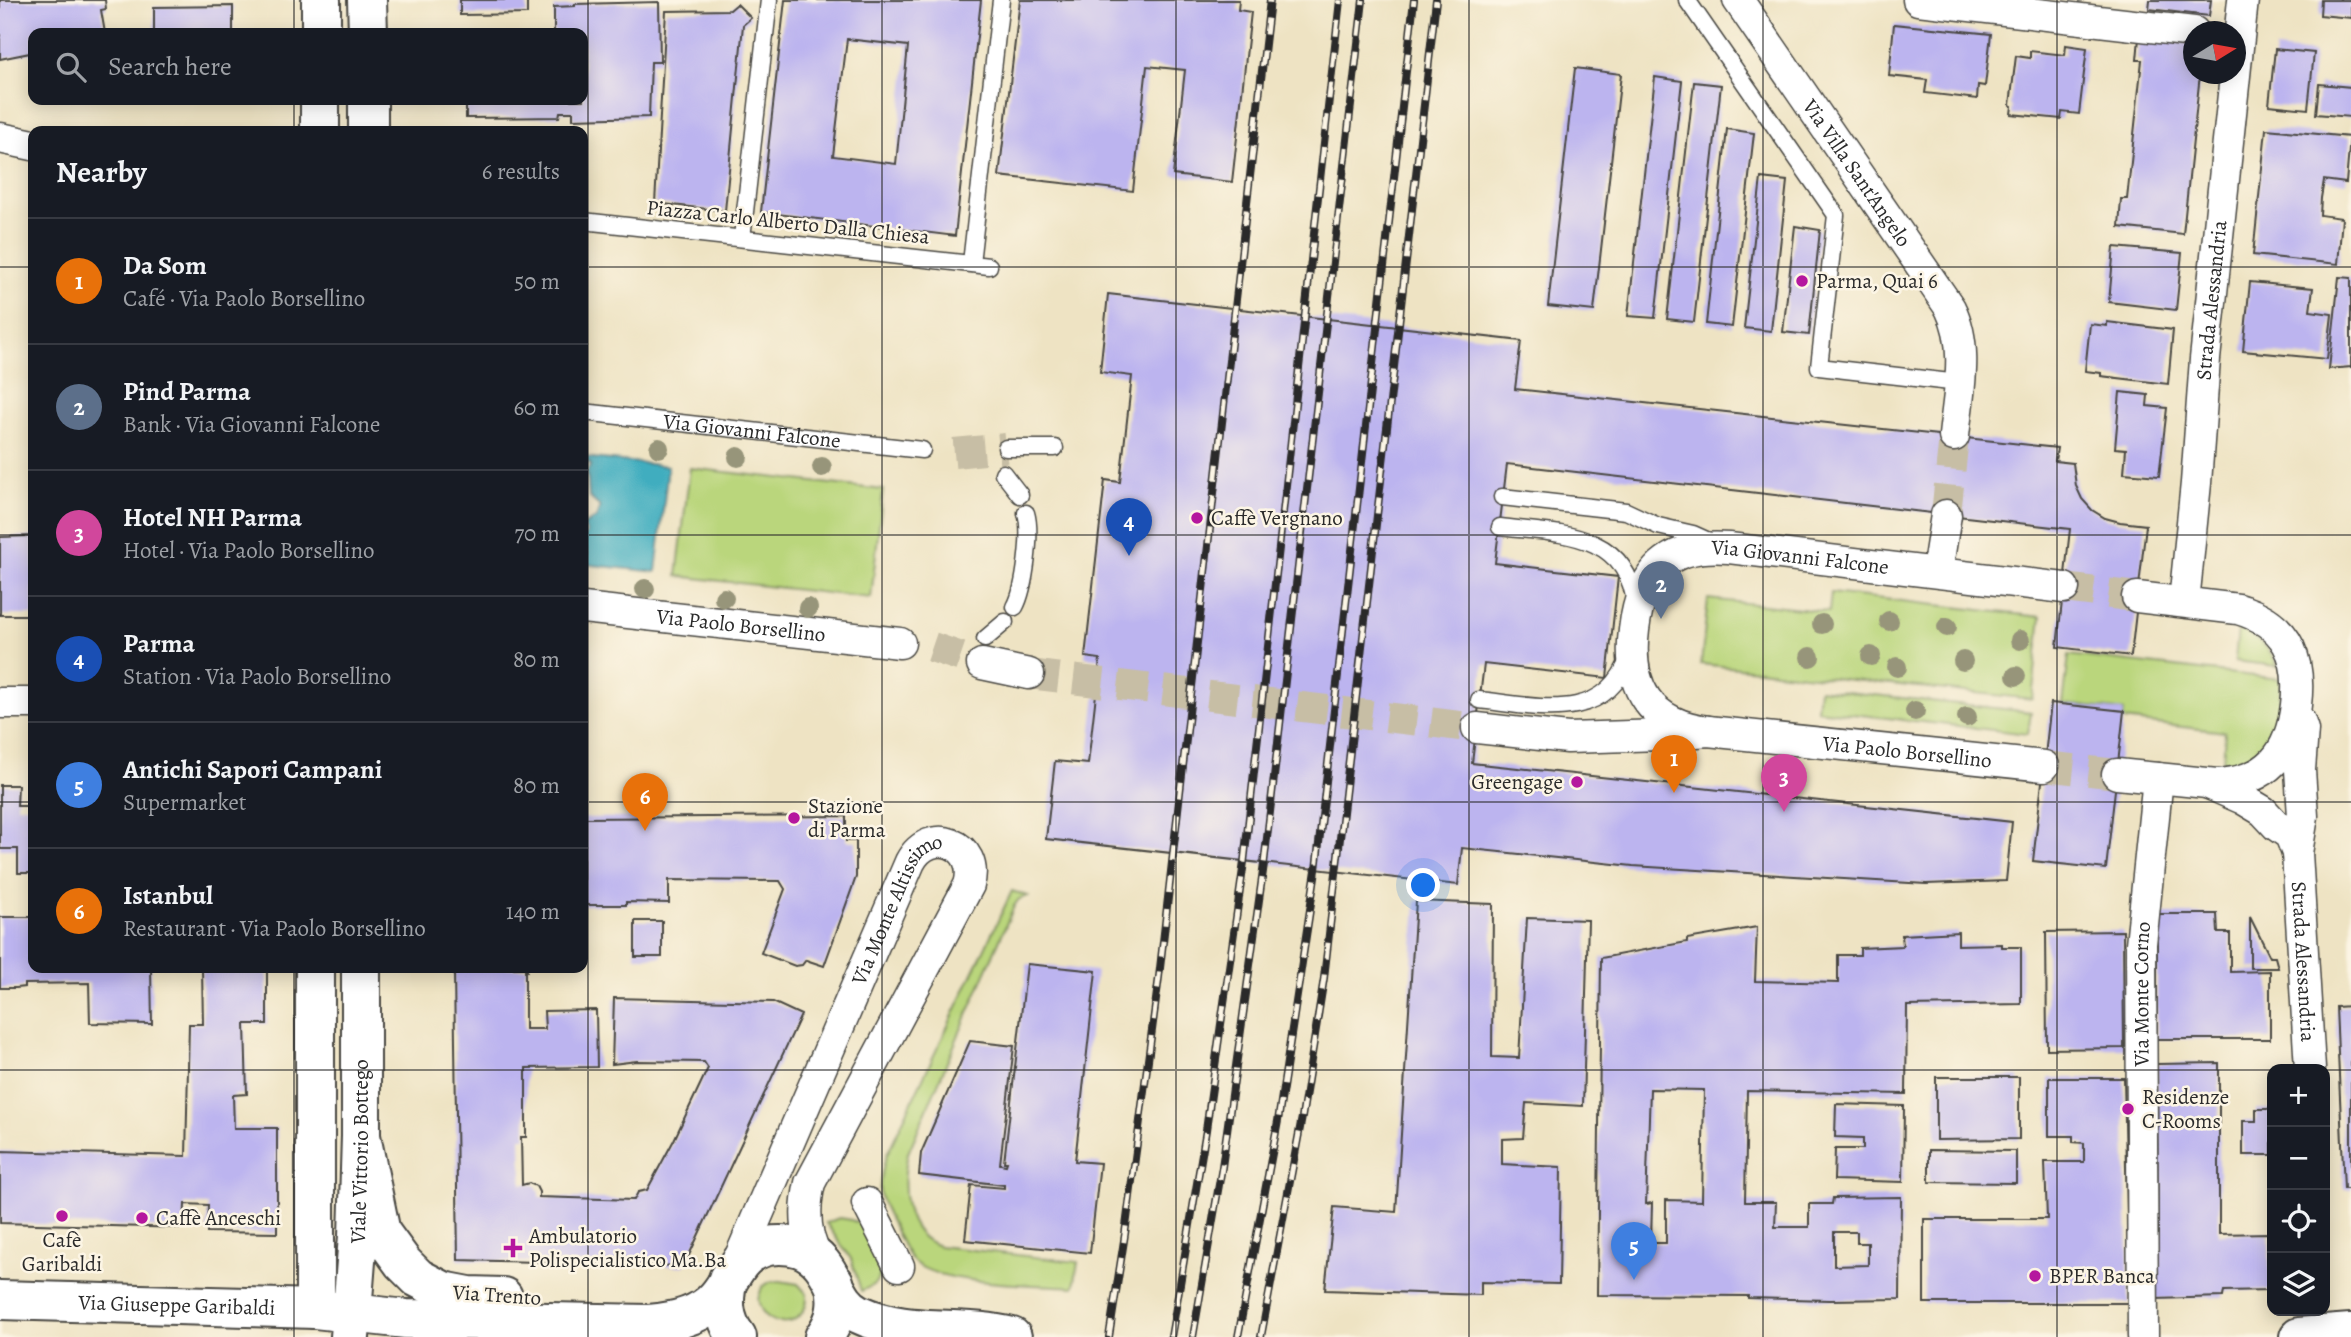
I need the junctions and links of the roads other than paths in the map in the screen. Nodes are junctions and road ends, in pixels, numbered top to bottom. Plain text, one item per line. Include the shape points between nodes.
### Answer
1 (321, 0) edge
2 (368, 0) edge
3 (769, 0) edge
4 (1001, 0) edge
5 (1687, 0) edge
6 (1738, 0) edge
7 (1918, 0) edge
8 (2244, 0) edge
9 (2241, 21) edge
10 (321, 28) edge
11 (368, 28) edge
12 (2183, 31) edge
13 (2233, 84) edge
14 (320, 105) edge
15 (368, 105) edge
16 (320, 126) edge
17 (368, 126) edge
18 (0, 138) edge
19 (28, 144) edge
20 (588, 221) edge
21 (742, 238) junction
22 (971, 264) junction
23 (989, 266) dead end
24 (1959, 383) junction
25 (588, 413) edge
26 (1954, 436) tunnel mouth
27 (1006, 448) tunnel mouth
28 (1055, 448) dead end
29 (922, 450) dead end
30 (1003, 473) dead end
31 (1020, 495) dead end
32 (1502, 496) dead end
33 (1032, 513) dead end
34 (1946, 515) tunnel mouth
35 (1500, 527) dead end
36 (1729, 548) junction
37 (1937, 572) junction
38 (2064, 588) tunnel mouth
39 (2137, 597) tunnel mouth
40 (2184, 602) junction
41 (1022, 607) dead end
42 (588, 609) edge
43 (1005, 622) dead end
44 (1634, 630) junction
45 (900, 643) tunnel mouth
46 (983, 651) joint
47 (1029, 674) tunnel mouth
48 (2297, 697) junction
49 (0, 703) edge
50 (28, 703) edge
51 (1478, 714) joint
52 (1708, 731) junction
53 (2044, 766) tunnel mouth
54 (2117, 774) tunnel mouth
55 (2158, 778) junction
56 (2197, 782) junction
57 (2297, 853) junction
58 (315, 973) edge
59 (362, 973) edge
60 (2310, 1064) edge
61 (361, 1136) junction
62 (867, 1203) dead end
63 (899, 1266) dead end
64 (826, 1270) junction
65 (731, 1274) junction
66 (0, 1300) edge
67 (337, 1324) edge
68 (737, 1337) edge
69 (824, 1337) edge
70 (1012, 1337) edge
71 (2143, 1337) edge

1 - 10 main road
2 - 11 main road
3 - 21 lane
4 - 22 lane
5 - 24 lane via 1836,215 1819,367
6 - 24 street, Via Villa Sant'Angelo via 1950,308 1959,325
7 - 12 street
8 - 9 street, Strada Alessandria
13 - 40 street, Strada Alessandria
14 - 16 main road
15 - 17 main road
18 - 19 street
20 - 21 lane, Piazza Carlo Alberto Dalla Chiesa
21 - 22 lane, Piazza Carlo Alberto Dalla Chiesa
22 - 23 lane, Piazza Carlo Alberto Dalla Chiesa
24 - 26 street, Via Villa Sant'Angelo
25 - 29 lane, Via Giovanni Falcone
27 - 28 lane
30 - 31 lane
32 - 36 lane, Via Giovanni Falcone via 1626,511
33 - 41 lane
34 - 37 street
35 - 44 lane via 1575,536 1603,547 1625,570 1635,600
36 - 37 street, Via Giovanni Falcone
36 - 44 street via 1699,547 1669,558 1647,580
37 - 38 street, Via Giovanni Falcone
39 - 40 street
40 - 48 street via 2238,609 2273,626 2295,659
42 - 45 street, Via Paolo Borsellino
43 - 46 lane
44 - 51 lane, Via Paolo Borsellino via 1622,674 1600,696 1585,704
44 - 52 street via 1632,665 1652,707 1678,725
46 - 47 street
48 - 56 street via 2285,748 2263,771 2233,783
48 - 57 street, Strada Alessandria via 2303,816
49 - 50 street
51 - 52 street, Via Paolo Borsellino via 1568,738
52 - 53 street, Via Paolo Borsellino
54 - 55 street
55 - 56 street
55 - 71 street, Via Monte Corno via 2141,944
56 - 57 street, Strada Alessandria via 2258,807 2290,835
57 - 60 street, Strada Alessandria
58 - 67 main road, Viale Vittorio Bottego
59 - 61 main road, Viale Vittorio Bottego
61 - 65 main road, Via Trento via 381,1233 411,1271 443,1291 469,1296 682,1302 711,1296
61 - 67 main road, Viale Vittorio Bottego via 358,1236
62 - 63 street
64 - 65 main road, Via Trento via 794,1246 780,1245 755,1251
64 - 65 street, Via Monte Altissimo via 807,1227 810,1184 969,885 969,859 948,842 923,846 910,862
64 - 69 main road via 837,1295 837,1310
64 - 70 main road via 850,1309 881,1322
65 - 67 main road, Via Trento via 712,1303 660,1323 405,1319
65 - 68 main road via 724,1305
66 - 67 main road, Via Giuseppe Garibaldi

